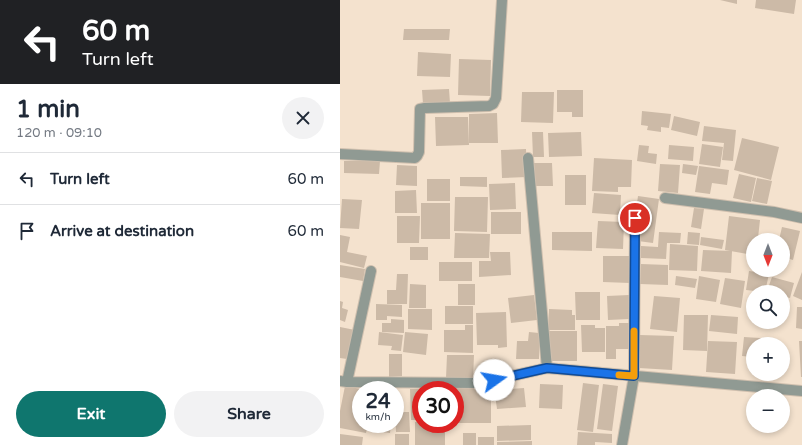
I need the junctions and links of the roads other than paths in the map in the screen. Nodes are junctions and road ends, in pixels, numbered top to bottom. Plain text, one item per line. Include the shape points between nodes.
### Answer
1 (502, 0) edge
2 (340, 154) edge
3 (528, 158) dead end
4 (665, 198) dead end
5 (635, 218) dead end
6 (802, 218) edge
7 (371, 271) dead end
8 (547, 368) junction
9 (634, 376) junction
10 (344, 382) edge
11 (802, 391) edge
12 (622, 445) edge

1 - 2 street via 496,98 493,104 420,109 418,152 415,158
3 - 8 street
4 - 6 street
5 - 9 street
7 - 10 street
8 - 9 street
8 - 10 street via 480,383
9 - 11 street
9 - 12 street

